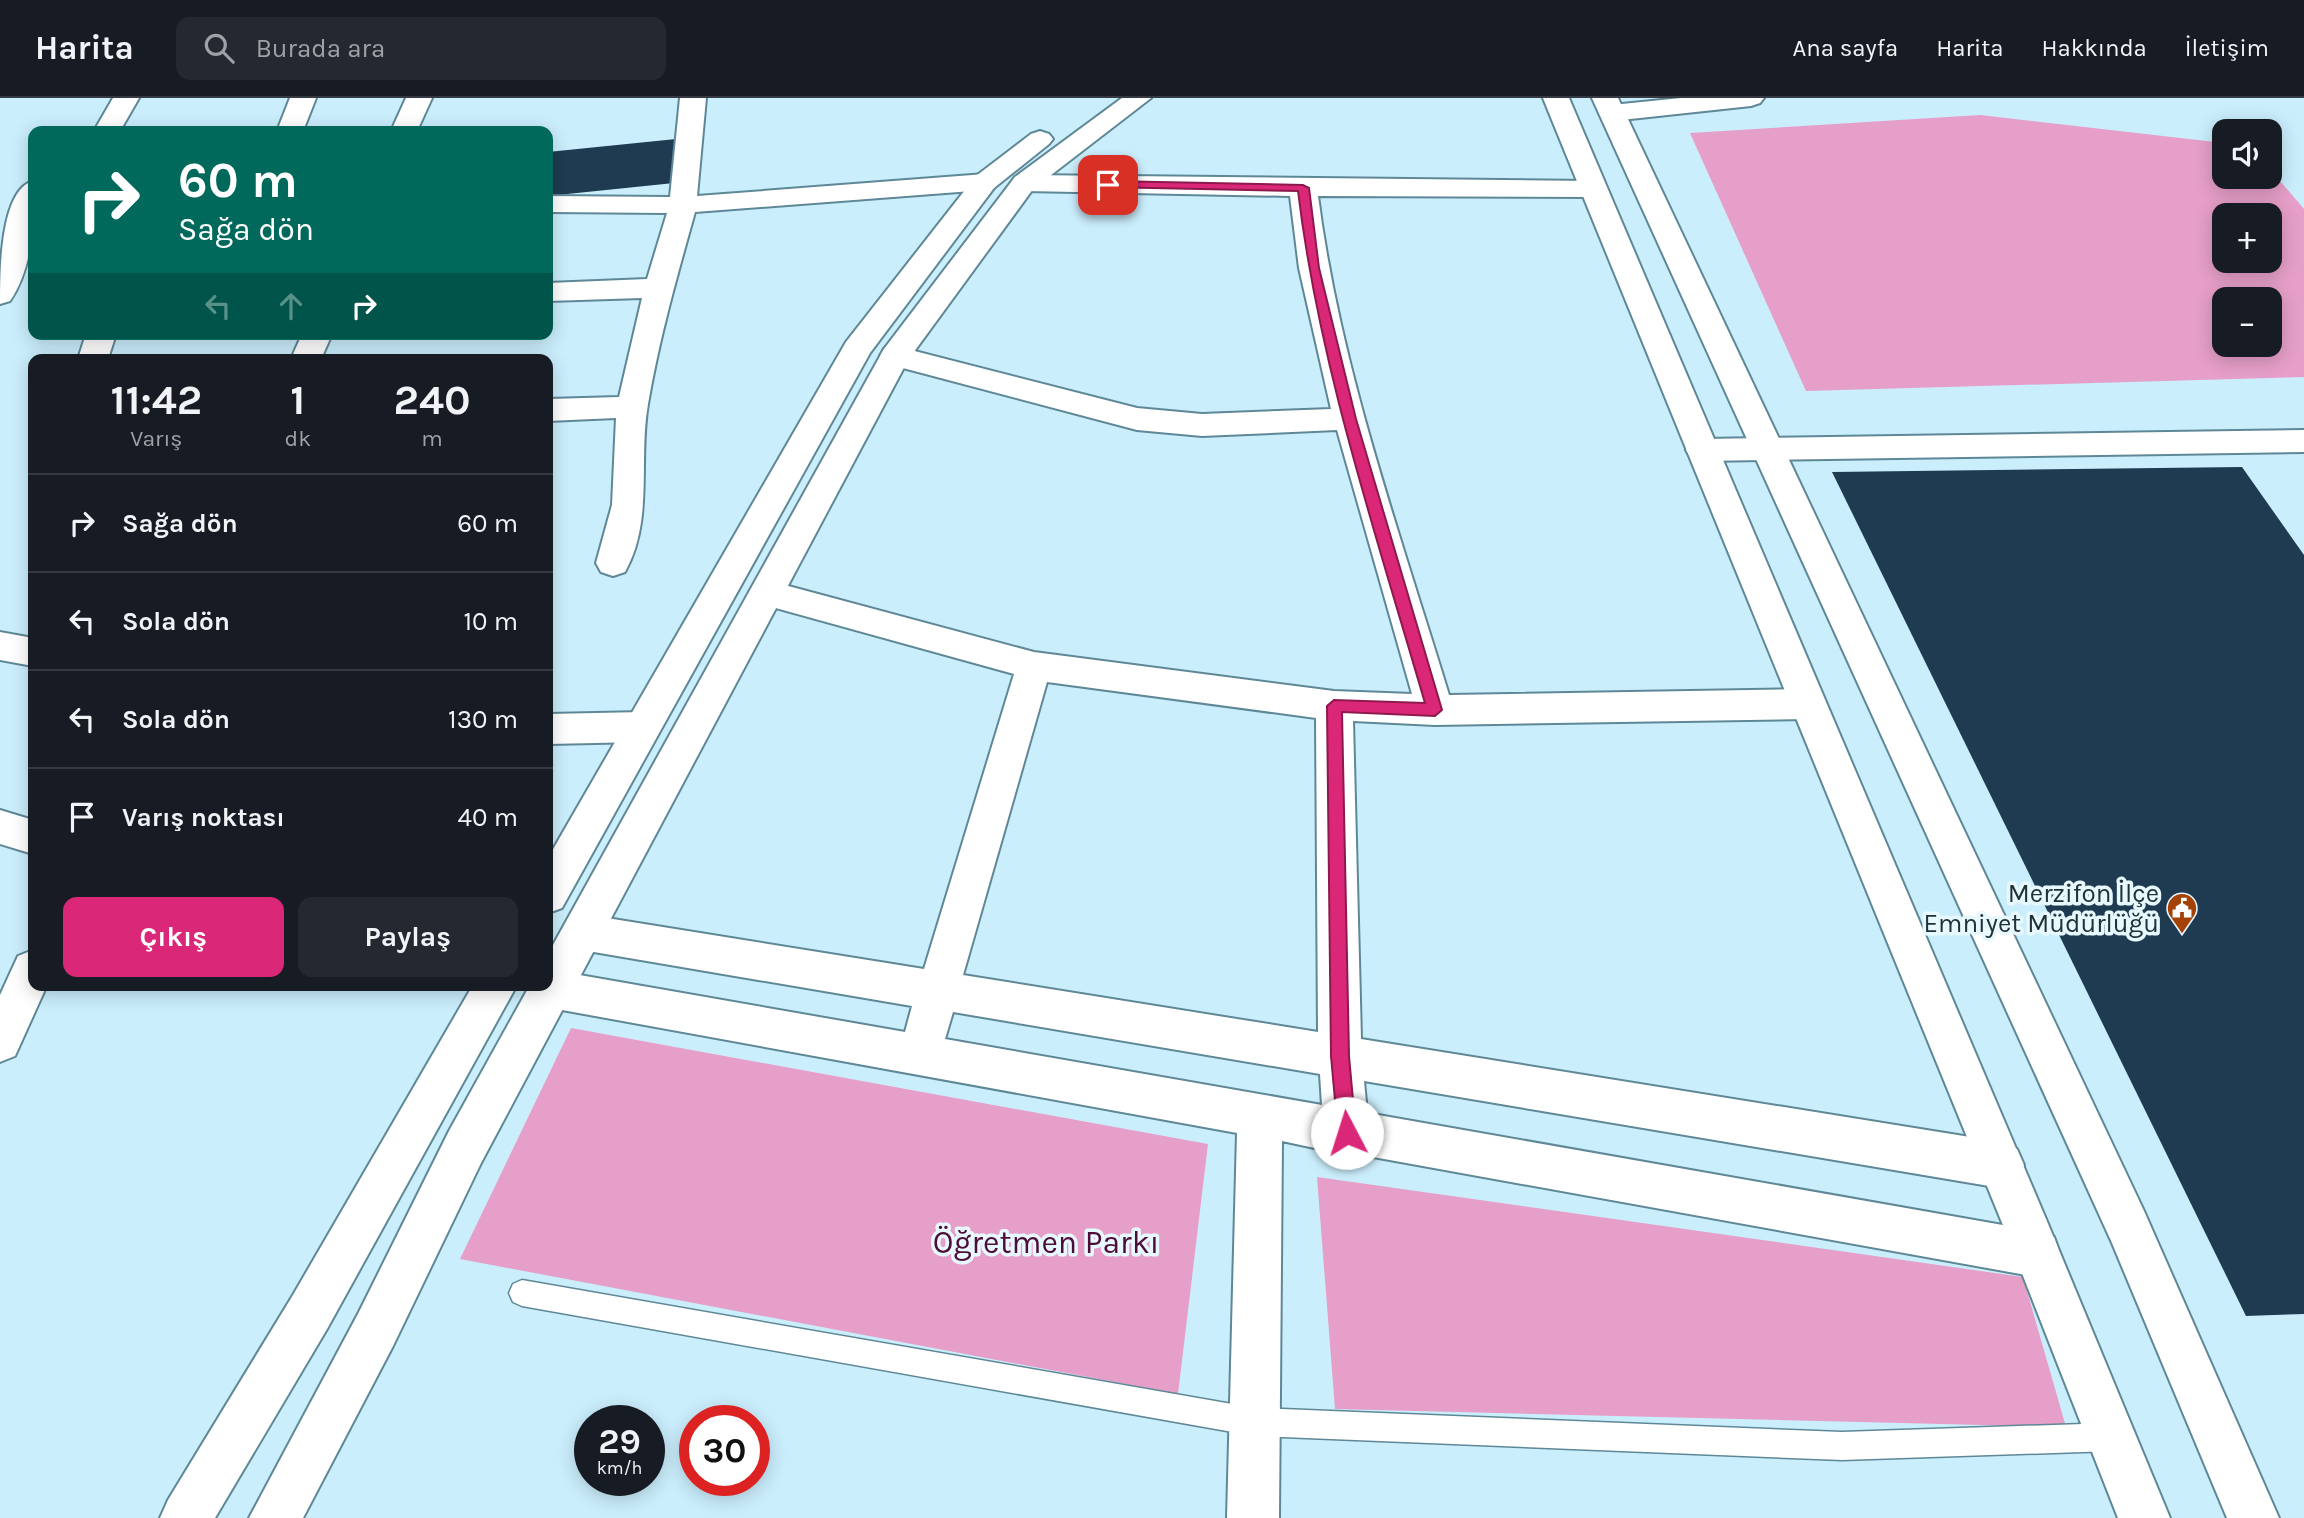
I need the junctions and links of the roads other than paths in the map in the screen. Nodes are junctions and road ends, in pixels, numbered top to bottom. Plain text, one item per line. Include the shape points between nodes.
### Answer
1 (126, 98) edge
2 (303, 98) edge
3 (419, 98) edge
4 (693, 98) edge
5 (1095, 98) edge
6 (1138, 98) edge
7 (1556, 98) edge
8 (1751, 98) edge
9 (1609, 106) edge
10 (110, 126) edge
11 (292, 126) edge
12 (406, 126) edge
13 (985, 182) junction
14 (1024, 183) junction
15 (1303, 188) junction
16 (1593, 188) junction
17 (28, 194) edge
18 (553, 204) edge
19 (682, 205) junction
20 (659, 288) junction
21 (553, 292) edge
22 (0, 295) edge
23 (895, 356) junction
24 (632, 407) junction
25 (553, 410) edge
26 (1349, 419) junction
27 (2304, 441) edge
28 (1702, 450) junction
29 (1769, 450) junction
30 (613, 563) dead end
31 (766, 593) junction
32 (0, 646) edge
33 (28, 651) edge
34 (1034, 666) junction
35 (1808, 704) junction
36 (1334, 706) junction
37 (1435, 710) junction
38 (643, 727) junction
39 (553, 729) edge
40 (0, 827) edge
41 (28, 835) edge
42 (553, 886) edge
43 (582, 932) junction
44 (28, 980) edge
45 (553, 985) edge
46 (553, 989) edge
47 (493, 991) edge
48 (550, 991) edge
49 (939, 991) junction
50 (0, 1042) edge
51 (919, 1055) junction
52 (1340, 1056) junction
53 (1260, 1117) junction
54 (1347, 1133) junction
55 (2001, 1165) junction
56 (2037, 1254) junction
57 (522, 1293) dead end
58 (1255, 1422) junction
59 (2112, 1437) junction
60 (186, 1518) edge
61 (275, 1518) edge
62 (1253, 1518) edge
63 (2144, 1518) edge
64 (2253, 1518) edge

1 - 10 street
2 - 11 street
3 - 12 street
4 - 19 street
5 - 13 street
6 - 14 street
7 - 16 street
8 - 9 street
9 - 29 street
13 - 19 street
13 - 38 street via 857,349
14 - 15 street
14 - 23 street
15 - 16 street
15 - 26 street via 1313,268
16 - 28 street
17 - 22 street via 11,270
18 - 19 street
19 - 20 street
20 - 21 street
20 - 24 street
23 - 26 street via 1138,419 1202,425
23 - 31 street
24 - 25 street
24 - 30 street via 628,505
26 - 37 street
27 - 29 street
28 - 29 street
28 - 35 street
29 - 64 street via 2129,1227
31 - 34 street
31 - 43 street
32 - 33 street
34 - 36 street
34 - 49 street
35 - 37 street
35 - 55 street
36 - 37 street
36 - 52 street
38 - 39 street
38 - 42 street
40 - 41 street
43 - 45 street
43 - 49 street
44 - 50 street
46 - 51 street
47 - 60 street via 310,1312
48 - 61 street
49 - 51 street
49 - 52 street
51 - 53 street
52 - 54 street
52 - 55 street
53 - 54 street
53 - 58 street
54 - 56 street
55 - 56 street
56 - 59 street
57 - 58 lane
58 - 59 lane via 1842,1447
58 - 62 street
59 - 63 street

